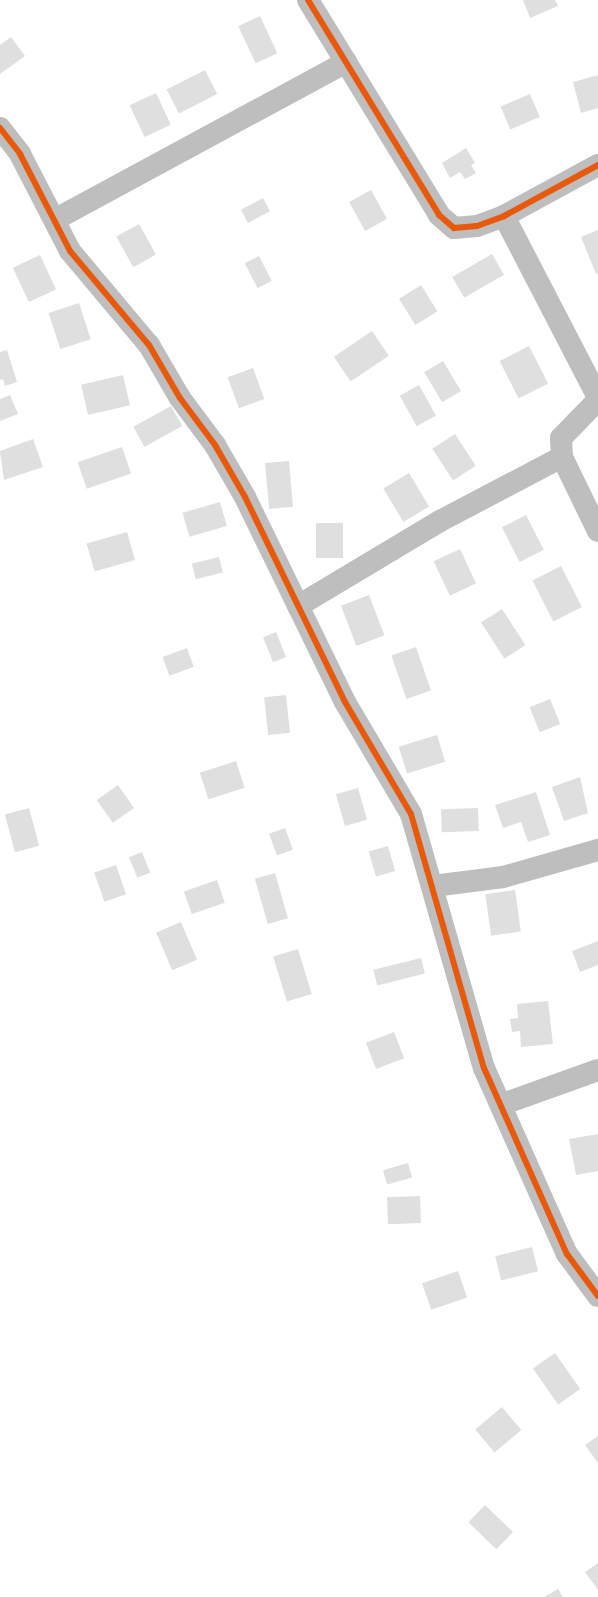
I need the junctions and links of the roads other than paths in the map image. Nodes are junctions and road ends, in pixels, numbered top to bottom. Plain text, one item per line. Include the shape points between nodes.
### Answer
1 (308, 0) edge
2 (346, 62) junction
3 (0, 128) edge
4 (598, 165) edge
5 (504, 216) junction
6 (56, 219) junction
7 (598, 397) edge
8 (598, 400) edge
9 (562, 457) junction
10 (598, 531) edge
11 (298, 606) junction
12 (598, 850) edge
13 (433, 886) junction
14 (598, 1070) edge
15 (503, 1104) junction
16 (598, 1296) edge

1 - 2 street
2 - 5 street via 439,215 454,228 477,226
2 - 6 street
3 - 6 street via 20,154
4 - 5 street
5 - 7 street
6 - 11 street via 70,251 149,345 180,398 215,445
8 - 9 street via 566,429 561,438
9 - 10 street
9 - 11 street via 440,521
11 - 13 street via 345,702 411,814
12 - 13 street via 502,877
13 - 15 street via 484,1068
14 - 15 street
15 - 16 street via 527,1168 567,1254

